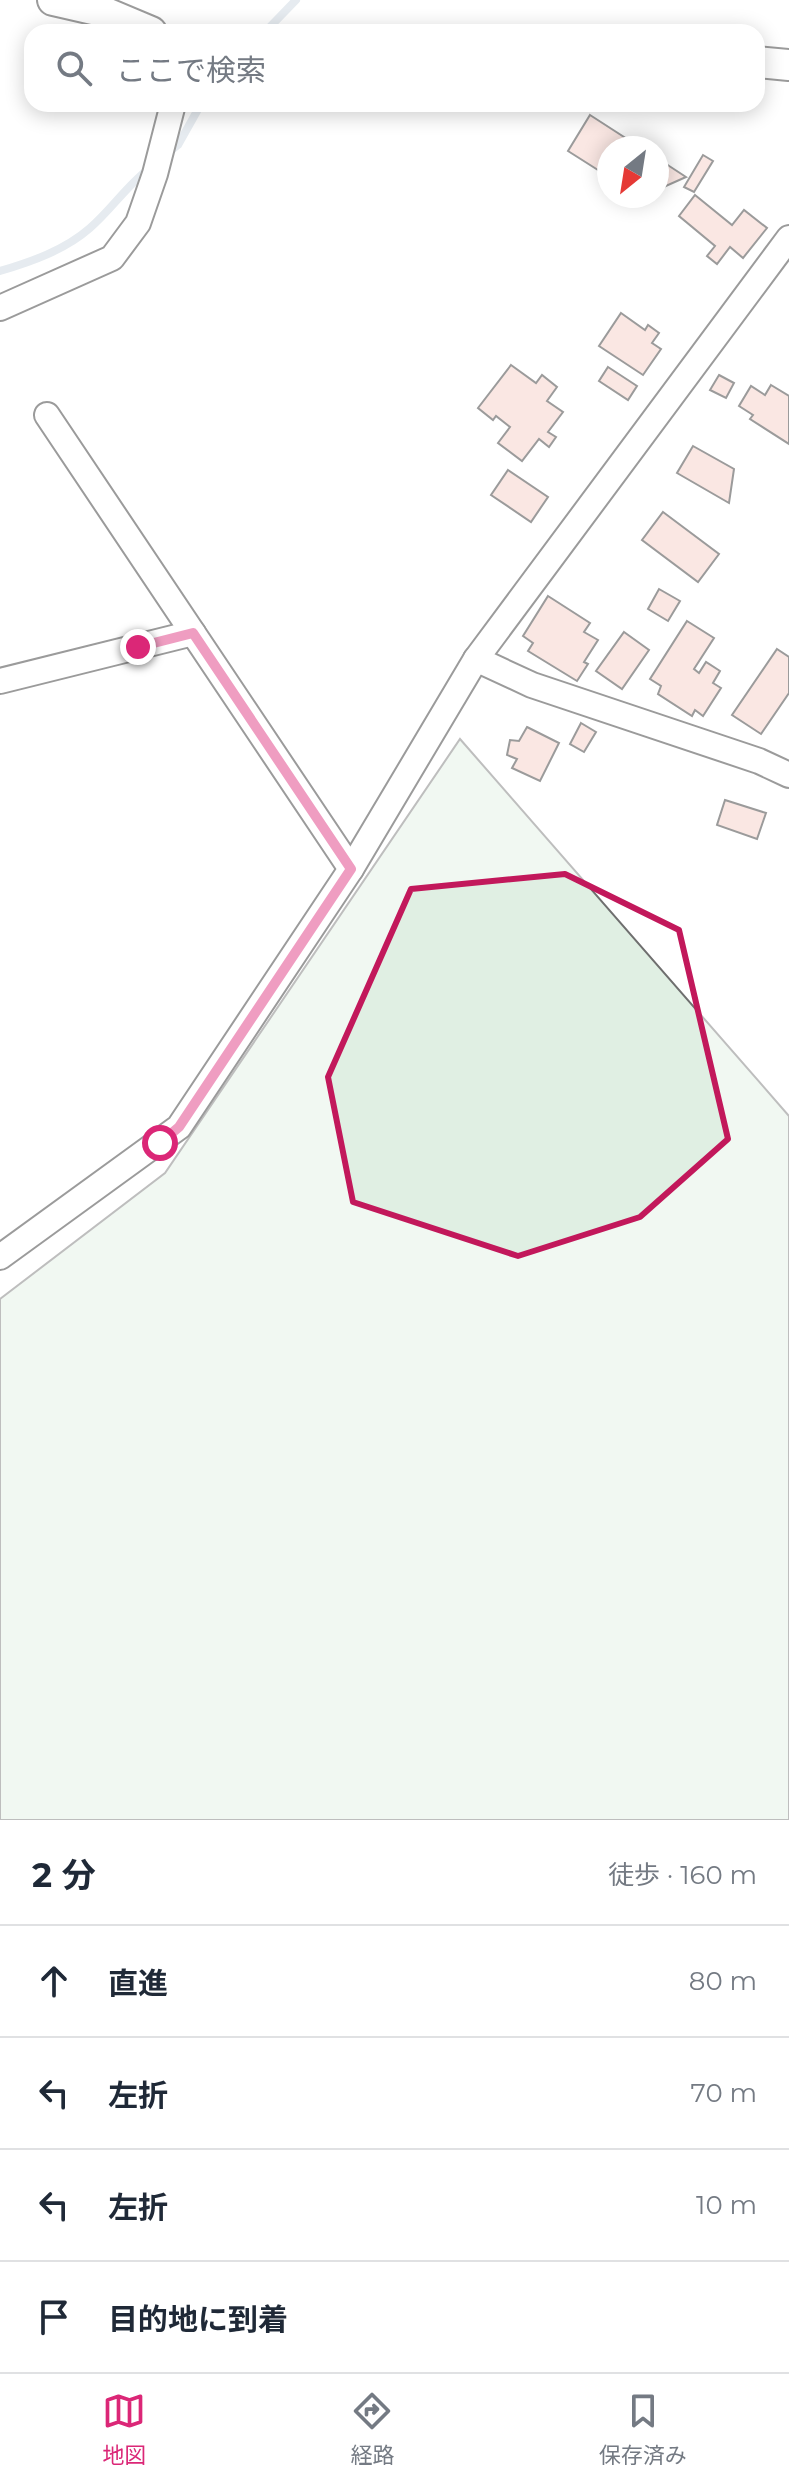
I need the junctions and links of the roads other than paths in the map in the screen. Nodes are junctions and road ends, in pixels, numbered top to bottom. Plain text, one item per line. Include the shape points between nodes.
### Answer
1 (53, 0) edge
2 (132, 24) edge
3 (765, 63) edge
4 (789, 65) edge
5 (171, 112) edge
6 (789, 238) edge
7 (0, 308) edge
8 (47, 415) dead end
9 (193, 633) junction
10 (476, 659) junction
11 (0, 681) edge
12 (789, 775) edge
13 (351, 869) junction
14 (0, 1257) edge

1 - 2 street
3 - 4 street
5 - 7 street via 138,223 112,258
6 - 10 street
8 - 9 street
9 - 11 street
9 - 13 street
10 - 12 street via 532,685
10 - 13 street
13 - 14 street via 179,1127

